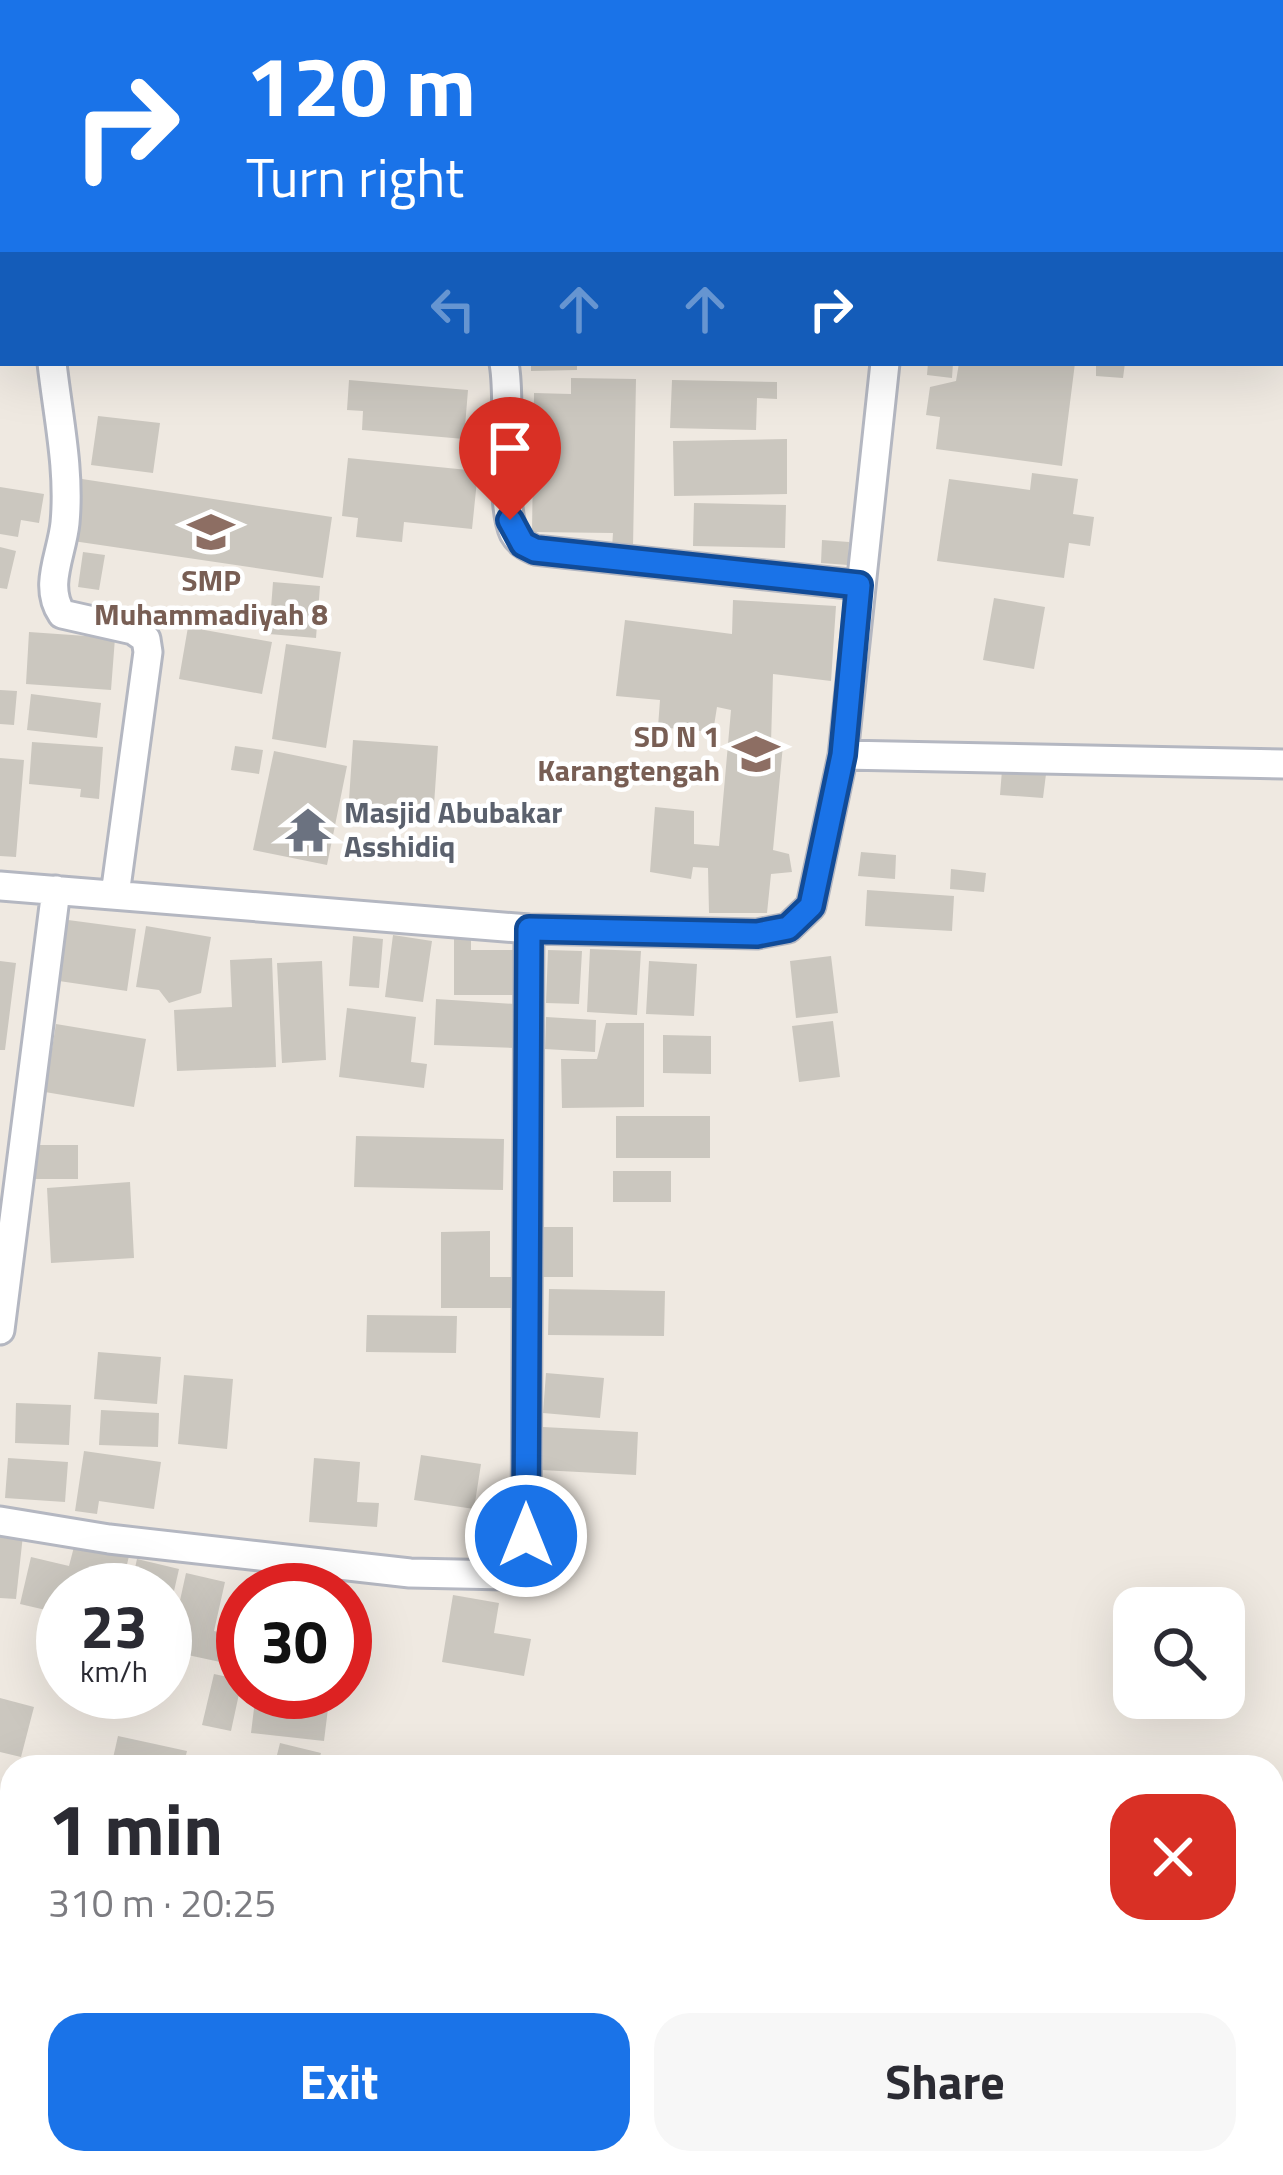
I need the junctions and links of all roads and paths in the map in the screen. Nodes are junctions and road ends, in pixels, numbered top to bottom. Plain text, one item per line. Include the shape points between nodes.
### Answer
1 (52, 366) edge
2 (505, 366) edge
3 (885, 366) edge
4 (859, 585) junction
5 (843, 755) junction
6 (1283, 764) edge
7 (0, 886) edge
8 (56, 890) junction
9 (115, 895) junction
10 (529, 929) junction
11 (0, 1330) edge
12 (0, 1521) edge

1 - 9 street via 66,472 53,601 62,614 133,630 148,652
2 - 4 street via 508,505 523,544
3 - 4 street
4 - 5 street
5 - 6 street
5 - 10 street via 811,906 788,928
7 - 8 street
8 - 9 street
8 - 11 street
9 - 10 street
10 - 12 street via 522,1563 506,1574 410,1573

